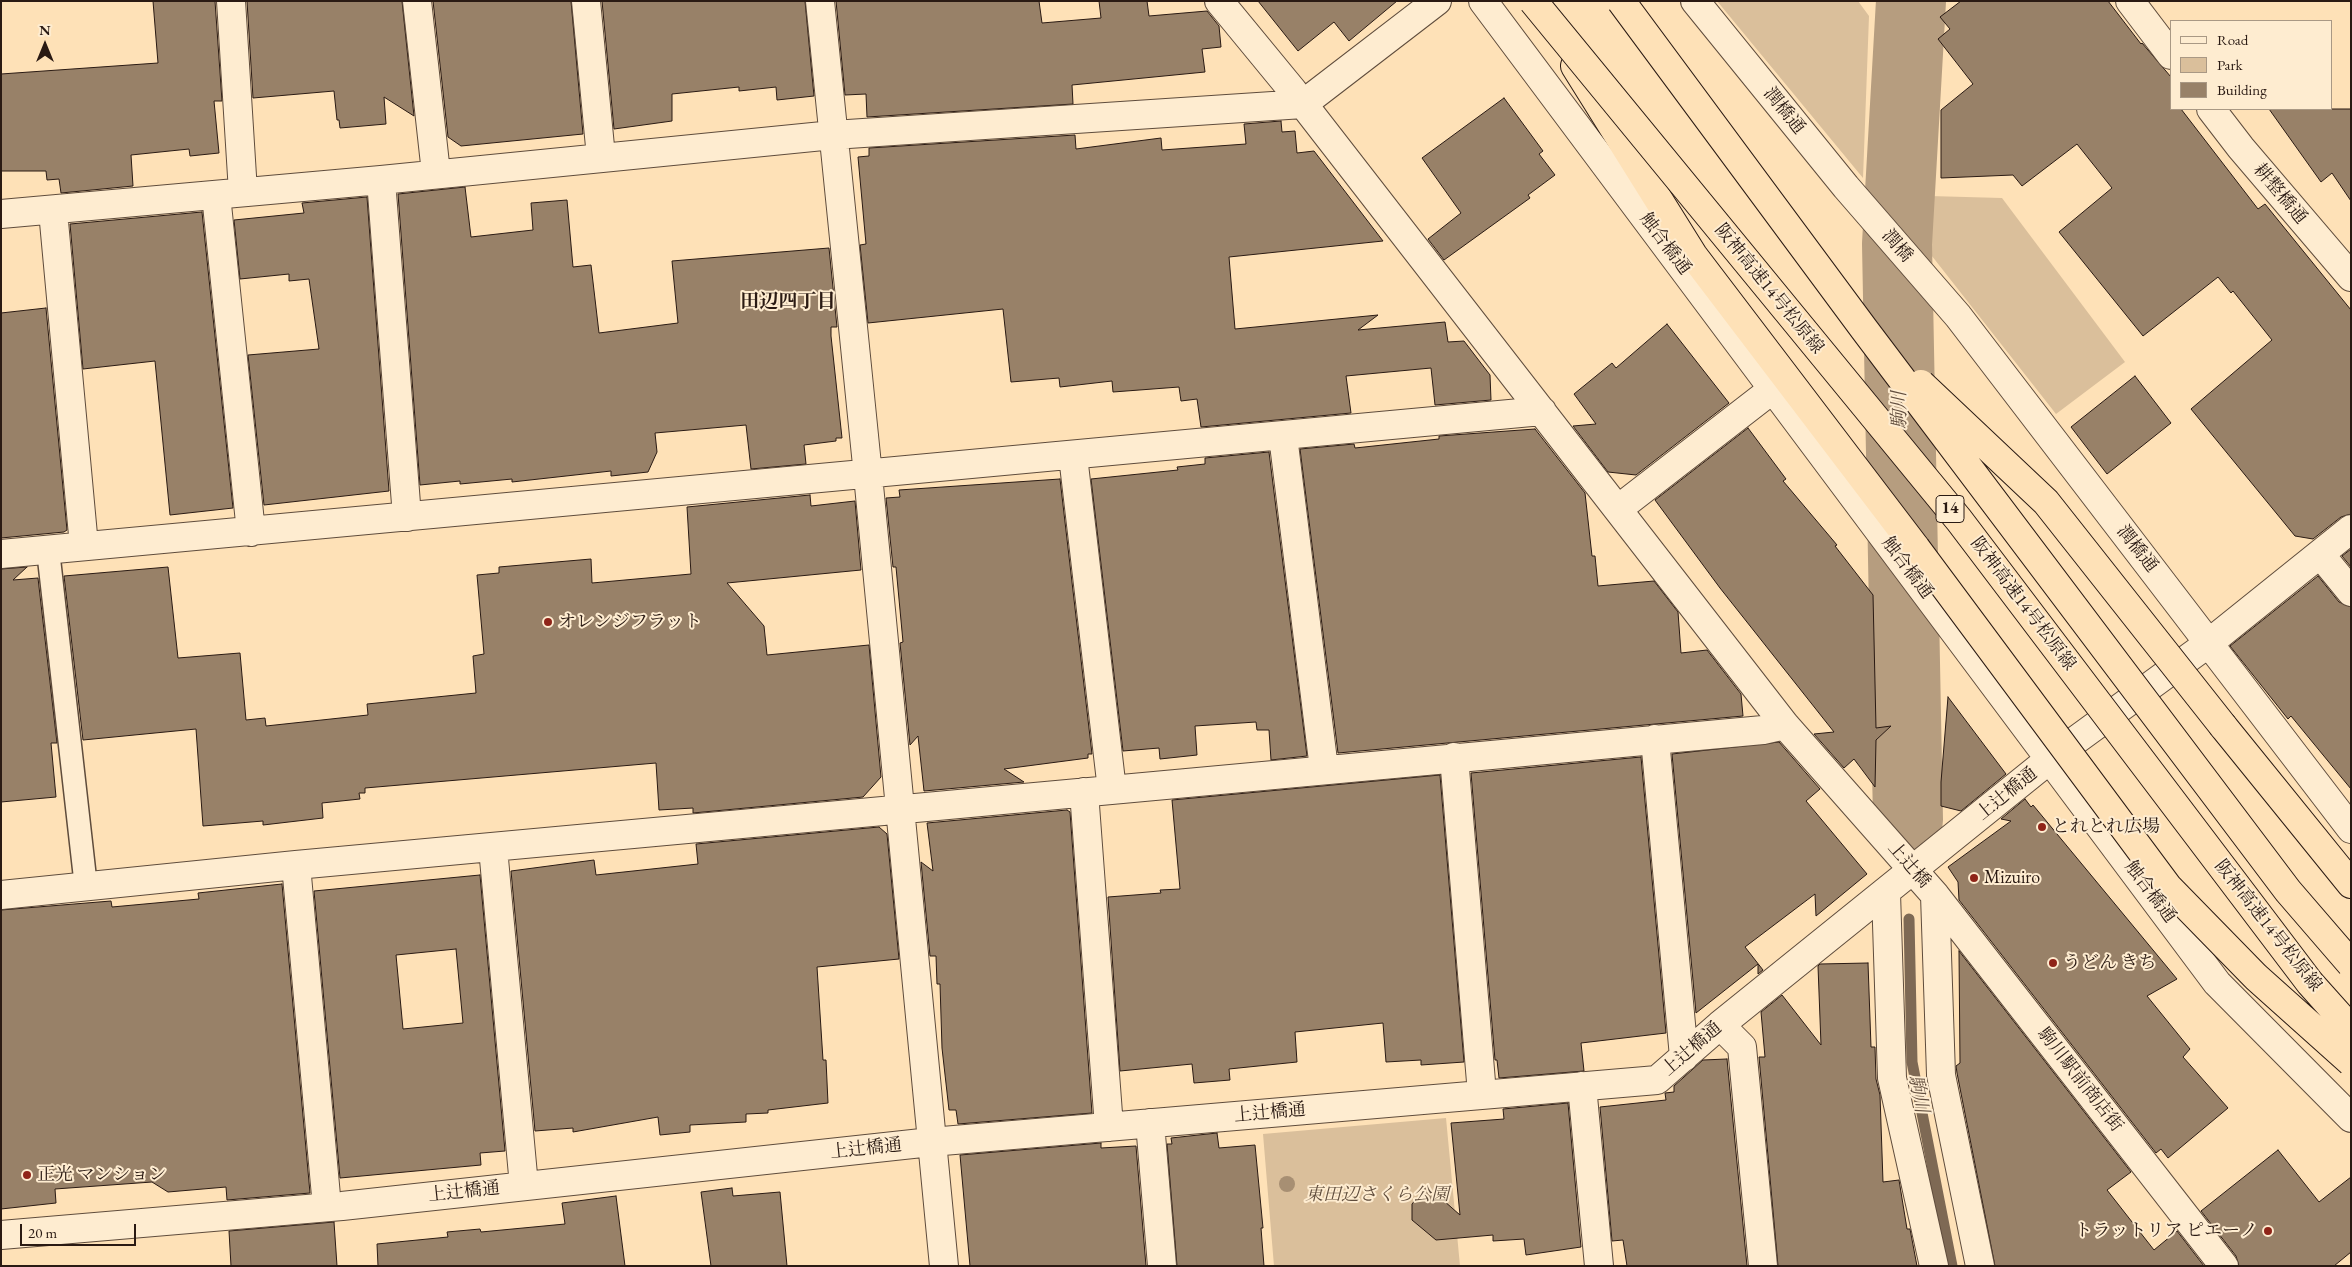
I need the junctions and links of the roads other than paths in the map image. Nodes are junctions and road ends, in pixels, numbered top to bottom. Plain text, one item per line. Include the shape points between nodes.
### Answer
1 (231, 1) edge
2 (418, 1) edge
3 (586, 1) edge
4 (820, 1) edge
5 (1218, 1) edge
6 (1437, 1) edge
7 (1483, 1) edge
8 (1620, 1) edge
9 (1695, 1) edge
10 (2130, 1) edge
11 (1538, 7) edge
12 (2170, 54) edge
13 (1303, 104) junction
14 (2213, 110) edge
15 (833, 135) junction
16 (601, 157) junction
17 (436, 173) junction
18 (381, 180) junction
19 (243, 192) junction
20 (216, 195) junction
21 (53, 211) junction
22 (1, 214) edge
23 (1875, 220) joint
24 (1920, 272) joint
25 (2351, 277) edge
26 (1864, 329) junction
27 (1773, 389) junction
28 (1542, 411) junction
29 (1283, 436) junction
30 (1073, 456) junction
31 (868, 475) junction
32 (1618, 509) junction
33 (408, 517) junction
34 (2351, 529) edge
35 (251, 532) junction
36 (84, 546) junction
37 (48, 550) junction
38 (1, 554) edge
39 (2320, 554) junction
40 (2351, 592) edge
41 (2209, 642) junction
42 (1785, 725) junction
43 (1655, 739) junction
44 (1454, 757) junction
45 (2050, 759) junction
46 (1324, 770) junction
47 (1112, 790) junction
48 (1084, 792) junction
49 (900, 810) junction
50 (2351, 829) edge
51 (493, 848) junction
52 (296, 865) junction
53 (1914, 869) junction
54 (2351, 884) edge
55 (86, 887) junction
56 (1886, 893) junction
57 (1935, 894) junction
58 (1, 895) edge
59 (2351, 964) edge
60 (1720, 1025) junction
61 (2351, 1029) edge
62 (1684, 1057) junction
63 (2351, 1062) edge
64 (1582, 1086) junction
65 (1482, 1094) junction
66 (2351, 1118) edge
67 (1150, 1123) junction
68 (1109, 1127) junction
69 (931, 1142) junction
70 (524, 1186) junction
71 (327, 1207) junction
72 (1, 1235) edge
73 (944, 1266) edge
74 (1162, 1266) edge
75 (1599, 1266) edge
76 (1763, 1266) edge
77 (1934, 1266) edge
78 (1980, 1266) edge
79 (2224, 1266) edge

1 - 19 street
2 - 17 street
3 - 16 street
4 - 15 street
5 - 13 street, 上辻橋
6 - 13 street
7 - 27 street, 触合橋通
8 - 26 highway, 14, bridge
9 - 23 street, 潤橋通
10 - 12 street
11 - 61 highway, 阪神高速14号松原線 / 14, bridge via 1960,520 2310,983
11 - 63 highway, bridge via 1692,254 2168,887 2256,977
13 - 15 street
13 - 28 street, 上辻橋
14 - 25 street, 耕整橋通
15 - 16 street
15 - 31 street
16 - 17 street
17 - 18 street
18 - 19 street
18 - 33 street
19 - 20 street
20 - 21 street
20 - 35 street
21 - 22 street
21 - 36 street
23 - 24 street, 潤橋
24 - 41 street, 潤橋通 via 1958,316
26 - 54 highway, bridge via 2046,502
26 - 59 highway, 14, bridge via 2288,891
27 - 32 street
27 - 45 street, 触合橋通
28 - 29 street
28 - 32 street, 上辻橋
29 - 30 street
29 - 46 street
30 - 31 street
30 - 47 street
31 - 33 street
31 - 49 street
32 - 42 street, 上辻橋
33 - 35 street
34 - 39 street, 上辻橋通
35 - 36 street
36 - 37 street
37 - 38 street
37 - 55 lane
39 - 40 street
39 - 41 street, 上辻橋通
41 - 45 street, 上辻橋通
41 - 50 street, 潤橋通
42 - 43 street via 1763,730
42 - 53 street, 上辻橋
43 - 44 street
43 - 62 street
44 - 46 street
44 - 65 street
45 - 53 street, 上辻橋通
45 - 66 street, 触合橋通 via 2217,983
46 - 47 street
47 - 48 street
48 - 49 street
48 - 68 street
49 - 51 street
49 - 69 street
51 - 52 street
51 - 70 street
52 - 55 street
52 - 71 street
53 - 56 street, 上辻橋通
53 - 57 street, 上辻橋
55 - 58 street
56 - 60 street, 上辻橋通
56 - 77 street via 1892,1078
57 - 78 street via 1941,1075
57 - 79 street, 駒川駅前商店街
60 - 62 street, 上辻橋通
60 - 76 street via 1742,1047
62 - 64 street, 上辻橋通 via 1657,1080
64 - 65 street, 上辻橋通
64 - 75 street
65 - 67 street, 上辻橋通
67 - 68 street, 上辻橋通
67 - 74 street
68 - 69 street, 上辻橋通
69 - 70 street, 上辻橋通
69 - 73 street
70 - 71 street, 上辻橋通
71 - 72 street, 上辻橋通

